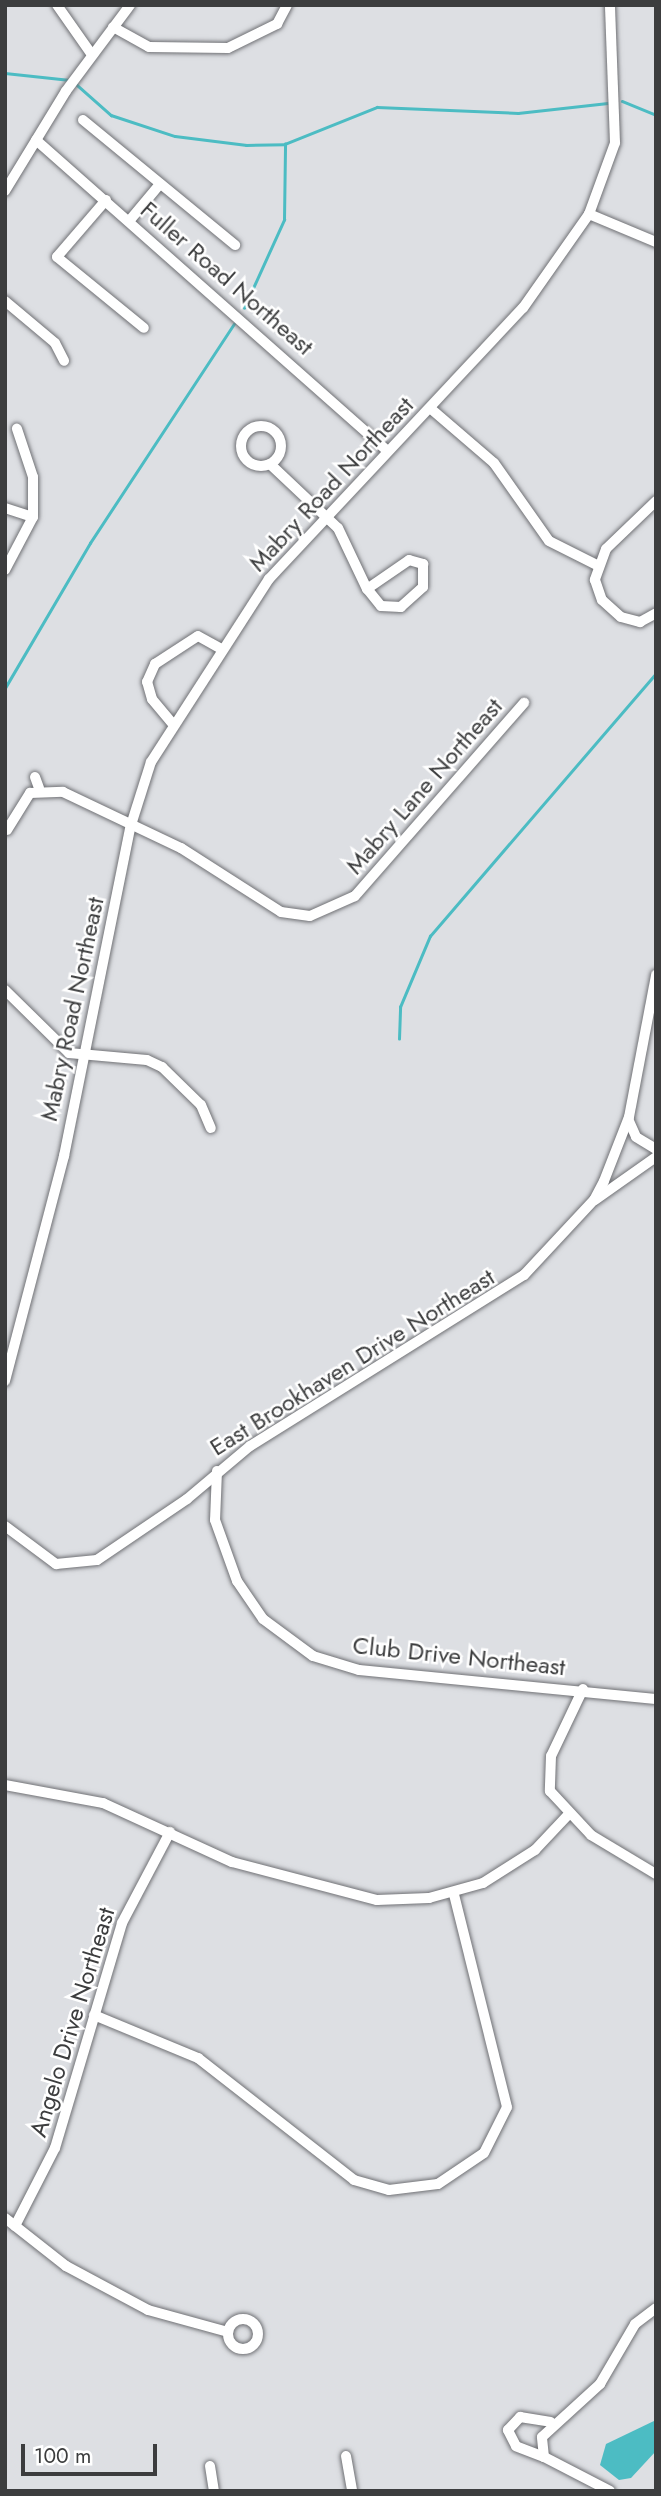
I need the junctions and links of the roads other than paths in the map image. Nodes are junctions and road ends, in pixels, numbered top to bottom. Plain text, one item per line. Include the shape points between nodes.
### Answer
1 (57, 5) edge
2 (130, 5) edge
3 (288, 5) edge
4 (610, 5) edge
5 (113, 27) junction
6 (89, 59) junction
7 (83, 120) dead end
8 (36, 140) junction
9 (160, 184) junction
10 (6, 190) edge
11 (106, 200) junction
12 (589, 214) junction
13 (130, 220) junction
14 (656, 242) edge
15 (235, 245) dead end
16 (5, 301) edge
17 (144, 328) dead end
18 (64, 361) dead end
19 (430, 408) junction
20 (17, 429) dead end
21 (387, 451) junction
22 (270, 464) junction
23 (656, 501) edge
24 (5, 508) edge
25 (325, 514) junction
26 (33, 517) junction
27 (597, 565) junction
28 (5, 570) edge
29 (368, 589) junction
30 (656, 613) edge
31 (220, 648) junction
32 (524, 703) dead end
33 (172, 723) junction
34 (35, 777) dead end
35 (38, 788) junction
36 (131, 825) junction
37 (7, 830) edge
38 (656, 975) edge
39 (5, 990) edge
40 (83, 1057) junction
41 (629, 1117) junction
42 (211, 1128) dead end
43 (656, 1150) edge
44 (653, 1161) edge
45 (594, 1200) junction
46 (5, 1381) edge
47 (217, 1471) junction
48 (5, 1527) edge
49 (583, 1689) junction
50 (656, 1699) edge
51 (5, 1785) edge
52 (567, 1816) junction
53 (170, 1832) junction
54 (656, 1874) edge
55 (454, 1894) junction
56 (93, 2015) junction
57 (5, 2218) edge
58 (15, 2226) junction
59 (656, 2308) edge
60 (228, 2332) dead end
61 (551, 2422) junction
62 (346, 2456) dead end
63 (544, 2457) junction
64 (210, 2466) dead end
65 (214, 2491) edge
66 (352, 2491) edge
67 (610, 2491) edge

1 - 6 street
2 - 5 street
3 - 5 street via 277,24 228,48 149,47
4 - 12 street, Mabry Road Northeast via 615,143
5 - 6 street
6 - 8 street
7 - 9 street
8 - 10 street
8 - 11 street, Fuller Road Northeast
9 - 13 street
9 - 15 street
11 - 13 street, Fuller Road Northeast
11 - 17 street via 57,257
12 - 14 street
12 - 19 street, Mabry Road Northeast via 523,308
13 - 21 street, Fuller Road Northeast
16 - 18 street via 55,343
19 - 21 street, Mabry Road Northeast
19 - 27 street via 494,463 549,541
20 - 26 street via 33,477
21 - 25 street, Mabry Road Northeast
22 - 22 street via 251,465 242,454 243,438 256,426 279,439
22 - 25 street
23 - 27 street
24 - 26 street
25 - 29 street
25 - 31 street, Mabry Road Northeast
26 - 28 street
27 - 30 street via 598,594 615,613 633,622
29 - 29 street via 381,606 401,607 423,587 427,571 408,560
31 - 33 street, Mabry Road Northeast
31 - 33 street via 198,636 155,664 148,682 152,699
32 - 36 street, Mabry Lane Northeast via 372,879 337,907 310,916 281,912 181,848
33 - 36 street, Mabry Road Northeast
34 - 35 street
35 - 36 street, Mabry Lane Northeast via 62,792
35 - 37 street via 20,802
36 - 40 street, Mabry Road Northeast
38 - 41 street, East Brookhaven Drive Northeast
39 - 40 street via 49,1040
40 - 42 street via 146,1060 162,1067 201,1104
40 - 46 street, Mabry Road Northeast
41 - 43 street via 636,1138
41 - 45 street, East Brookhaven Drive Northeast
44 - 45 street
45 - 47 street, East Brookhaven Drive Northeast via 547,1255 498,1296
47 - 48 street, East Brookhaven Drive Northeast via 187,1499 88,1564 56,1564
47 - 49 street, Club Drive Northeast via 215,1520 237,1581 263,1619 301,1650 359,1670
49 - 50 street, Club Drive Northeast
49 - 52 street via 547,1770 550,1791
51 - 53 street via 103,1803
52 - 54 street
52 - 55 street via 522,1861
53 - 55 street via 232,1862 356,1897 404,1901
53 - 56 street, Angelo Drive Northeast via 121,1923
55 - 56 street via 508,2107 484,2153 438,2184 389,2190 354,2180 198,2058
56 - 58 street, Angelo Drive Northeast via 55,2148
57 - 58 street
58 - 60 street via 66,2266 148,2310
59 - 61 street via 635,2324 600,2384
61 - 63 street via 541,2442
61 - 63 street via 520,2417 508,2430 516,2446
62 - 66 street
63 - 67 street
64 - 65 street

